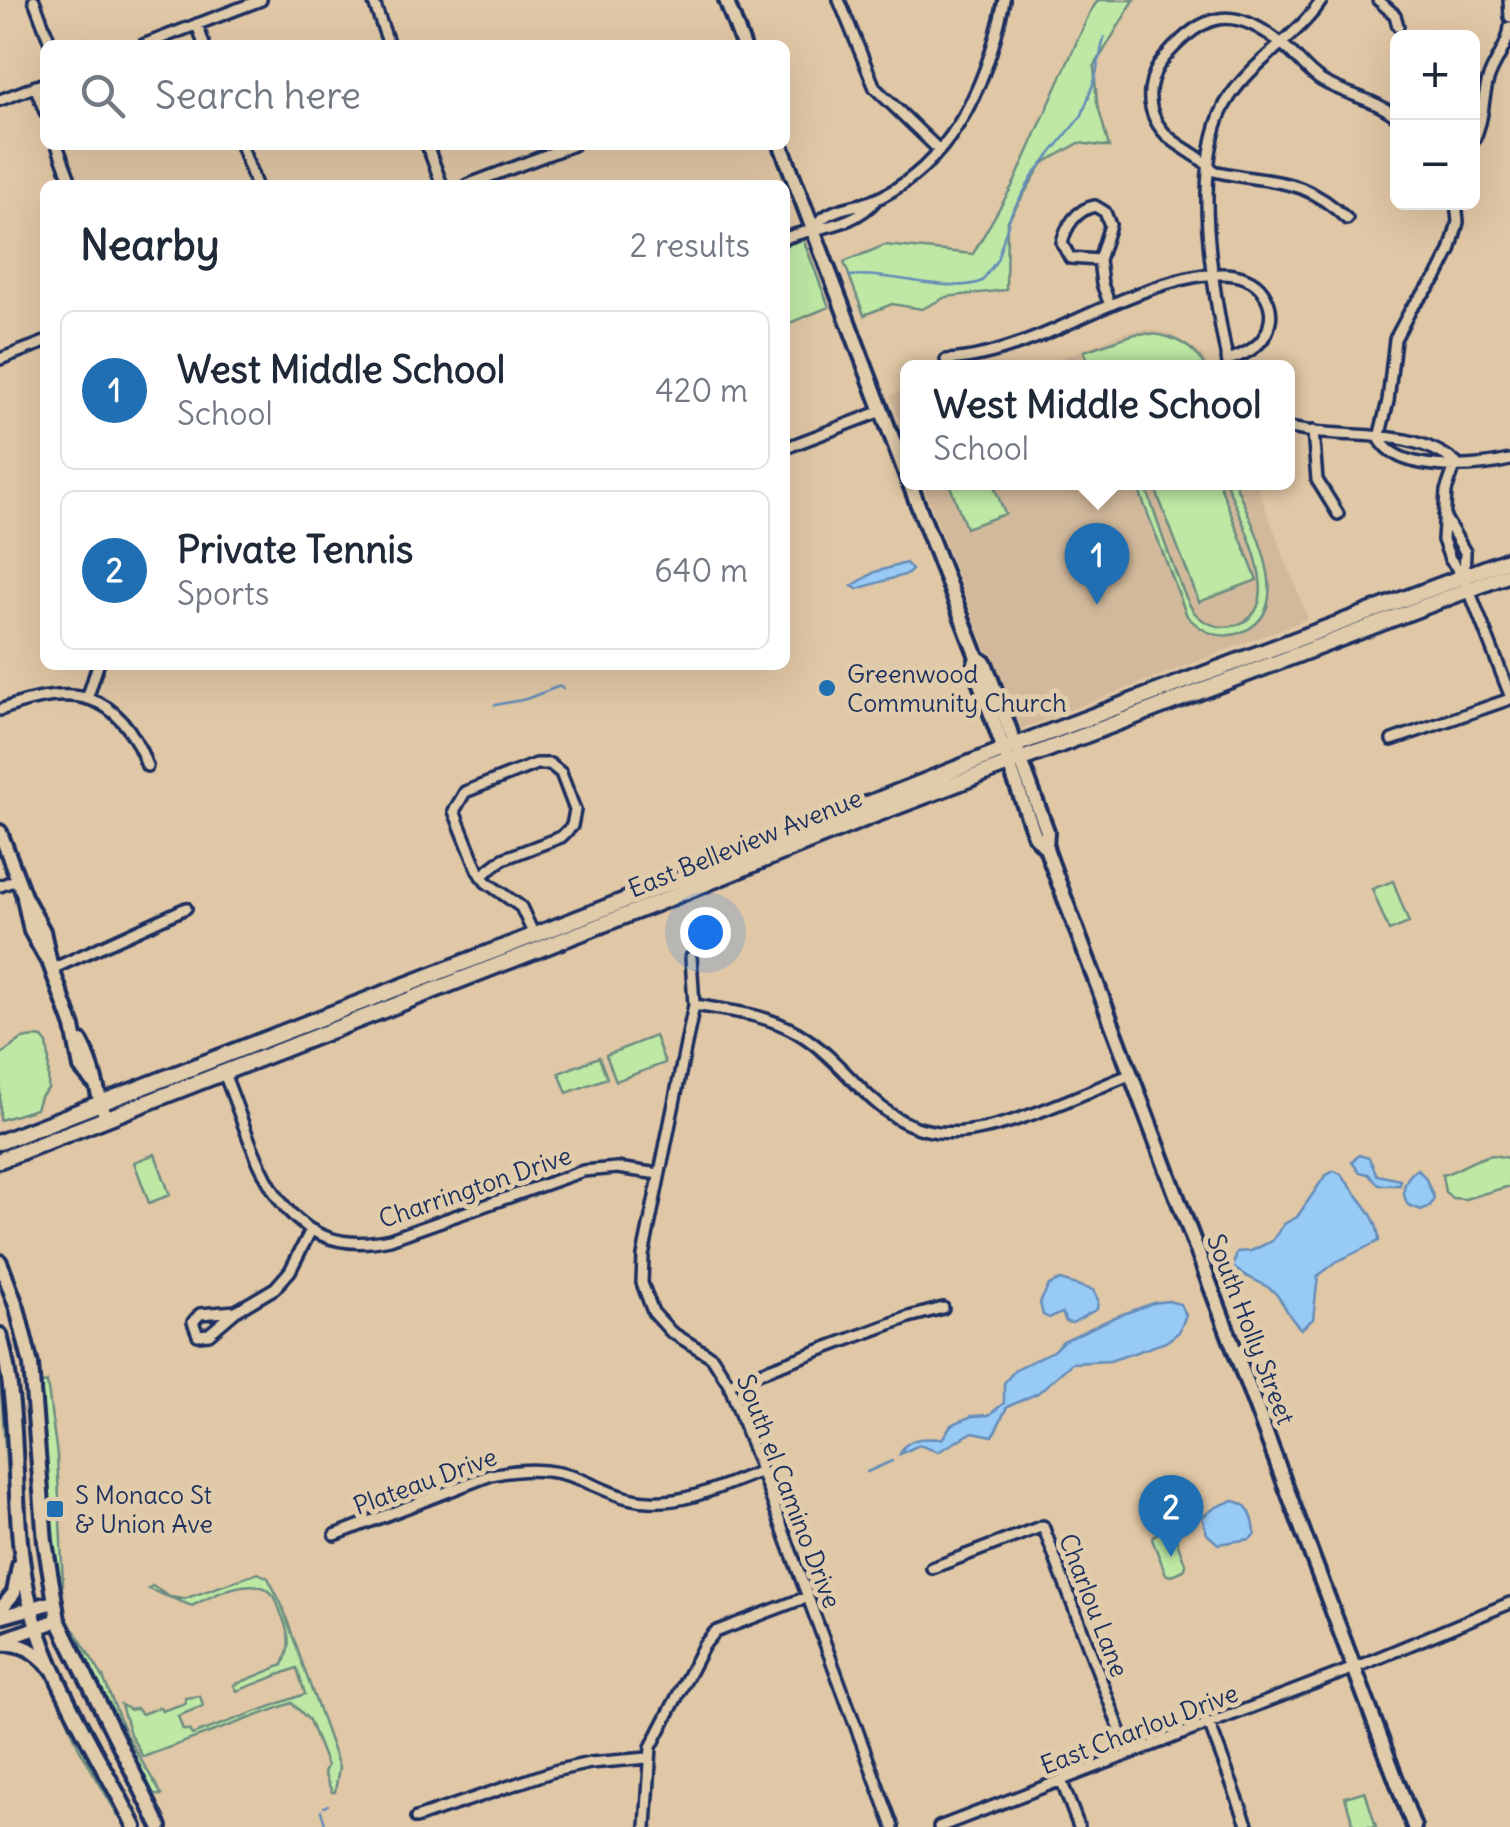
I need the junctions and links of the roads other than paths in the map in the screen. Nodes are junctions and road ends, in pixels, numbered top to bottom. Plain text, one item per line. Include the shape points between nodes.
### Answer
1 (34, 0) edge
2 (261, 0) edge
3 (373, 0) edge
4 (726, 0) edge
5 (839, 0) edge
6 (1004, 0) edge
7 (1322, 0) edge
8 (1378, 0) edge
9 (1509, 0) edge
10 (1510, 18) edge
11 (197, 24) junction
12 (1398, 26) dead end
13 (1510, 27) edge
14 (48, 40) edge
15 (156, 40) edge
16 (202, 40) edge
17 (386, 40) edge
18 (741, 40) edge
19 (1282, 44) junction
20 (40, 84) edge
21 (0, 100) edge
22 (1390, 111) edge
23 (1480, 126) edge
24 (938, 149) junction
25 (59, 150) edge
26 (243, 150) edge
27 (429, 150) edge
28 (560, 150) edge
29 (783, 150) edge
30 (1208, 164) junction
31 (70, 180) edge
32 (254, 180) edge
33 (440, 180) edge
34 (480, 180) edge
35 (878, 199) junction
36 (1457, 210) edge
37 (1347, 218) dead end
38 (812, 228) junction
39 (790, 236) edge
40 (1100, 260) junction
41 (1214, 275) junction
42 (1110, 305) junction
43 (40, 344) edge
44 (0, 359) edge
45 (946, 360) dead end
46 (1227, 360) edge
47 (1235, 360) edge
48 (882, 411) junction
49 (1295, 429) edge
50 (1313, 431) junction
51 (1378, 438) junction
52 (790, 446) edge
53 (900, 459) edge
54 (1510, 460) edge
55 (1456, 464) junction
56 (912, 490) edge
57 (1338, 514) dead end
58 (1444, 516) junction
59 (1510, 559) edge
60 (1510, 574) edge
61 (1467, 583) junction
62 (96, 670) edge
63 (1510, 697) edge
64 (87, 698) junction
65 (0, 710) edge
66 (1392, 740) dead end
67 (1012, 754) junction
68 (146, 766) dead end
69 (0, 832) edge
70 (482, 876) junction
71 (18, 879) junction
72 (0, 886) edge
73 (186, 908) dead end
74 (534, 935) junction
75 (691, 957) dead end
76 (51, 967) junction
77 (694, 1005) junction
78 (223, 1072) junction
79 (1132, 1074) junction
80 (100, 1102) junction
81 (106, 1118) junction
82 (0, 1142) edge
83 (3, 1160) edge
84 (659, 1174) junction
85 (311, 1230) junction
86 (0, 1262) edge
87 (943, 1308) dead end
88 (236, 1312) dead end
89 (0, 1335) edge
90 (729, 1384) junction
91 (759, 1472) junction
92 (20, 1534) junction
93 (335, 1536) dead end
94 (932, 1568) dead end
95 (807, 1597) junction
96 (54, 1602) junction
97 (1510, 1603) edge
98 (32, 1607) junction
99 (0, 1614) edge
100 (58, 1620) junction
101 (38, 1627) junction
102 (0, 1642) edge
103 (1354, 1668) junction
104 (60, 1681) junction
105 (1210, 1723) junction
106 (1129, 1754) junction
107 (648, 1758) junction
108 (1061, 1780) junction
109 (416, 1818) dead end
110 (135, 1827) edge
111 (160, 1827) edge
112 (646, 1827) edge
113 (893, 1827) edge
114 (939, 1827) edge
115 (1079, 1827) edge
116 (1248, 1827) edge
117 (1414, 1827) edge

1 - 14 street
2 - 11 street
3 - 17 street
4 - 18 street
5 - 24 street via 875,88
6 - 24 street via 986,74
7 - 19 street
8 - 12 street
9 - 10 street
11 - 15 street
11 - 16 street
13 - 23 street via 1489,79
19 - 22 street via 1318,78
19 - 30 street via 1230,96
19 - 30 street via 1245,20 1213,18 1191,30 1157,67 1150,98 1157,123 1180,148
20 - 21 street
24 - 35 street
25 - 31 street
26 - 32 street
27 - 33 street
28 - 34 street
29 - 38 street, South Holly Street
30 - 37 street via 1214,171 1302,188
30 - 41 street
35 - 38 street via 836,210
35 - 38 street via 848,221
36 - 51 street via 1450,251 1394,339
38 - 39 street
38 - 48 street, South Holly Street
40 - 40 street via 1109,218 1098,207 1086,208 1062,243 1075,260
40 - 42 street
41 - 42 street via 1166,283
41 - 46 street
41 - 47 street via 1252,280 1270,306 1264,338
42 - 45 street via 1022,343
43 - 44 street
48 - 52 street
48 - 53 street, South Holly Street
49 - 50 street
50 - 51 street
50 - 57 street via 1318,480
51 - 55 street via 1429,448
51 - 55 street via 1400,458
54 - 55 street
55 - 58 street
56 - 67 street, South Holly Street
58 - 61 street via 1464,552
58 - 61 street via 1444,546
59 - 61 main road, East Belleview Avenue
60 - 61 main road, East Belleview Avenue
61 - 63 street
61 - 67 main road, East Belleview Avenue
62 - 64 street
63 - 66 street
64 - 65 street via 36,697
64 - 68 street via 121,719
67 - 74 main road, East Belleview Avenue
67 - 78 main road, East Belleview Avenue
67 - 79 street, South Holly Street via 1047,831 1046,848
69 - 71 street
70 - 70 street via 454,816 459,798 471,788 550,764 561,773 575,810 572,826
70 - 74 street via 521,907
71 - 72 street
71 - 76 street via 31,931
73 - 76 street
74 - 80 main road, East Belleview Avenue
75 - 77 street, South el Camino Drive
76 - 80 street via 81,1068
77 - 79 street via 784,1026 827,1054 880,1108 932,1132 980,1128
77 - 84 street, South el Camino Drive
78 - 81 main road, East Belleview Avenue
78 - 85 street, Charrington Drive via 273,1194
79 - 103 street, South Holly Street
80 - 81 street
80 - 82 main road, East Belleview Avenue
81 - 83 main road, East Belleview Avenue
84 - 85 street, Charrington Drive via 583,1171 376,1242 343,1242
84 - 90 street, South el Camino Drive via 643,1256 644,1290 662,1324 712,1357
85 - 88 street via 282,1281
86 - 96 street via 31,1366
87 - 90 street
89 - 92 street
90 - 91 street, South el Camino Drive
91 - 93 street, Plateau Drive via 662,1502 628,1499 552,1471 512,1470
91 - 95 street, South el Camino Drive
92 - 98 street
92 - 99 street via 16,1588
94 - 106 street, Charlou Lane via 1043,1526
95 - 107 street via 714,1632
95 - 113 street, South el Camino Drive
96 - 98 street
96 - 100 street
97 - 103 street, East Charlou Drive
98 - 99 street
98 - 101 street
100 - 101 street
100 - 111 street
101 - 102 street
101 - 104 street
102 - 104 street via 31,1650
103 - 105 street, East Charlou Drive
103 - 117 street, South Holly Street
104 - 110 street
105 - 106 street, East Charlou Drive
105 - 116 street
106 - 108 street, East Charlou Drive
107 - 109 street via 554,1771
107 - 112 street
108 - 114 street, East Charlou Drive
108 - 115 street

